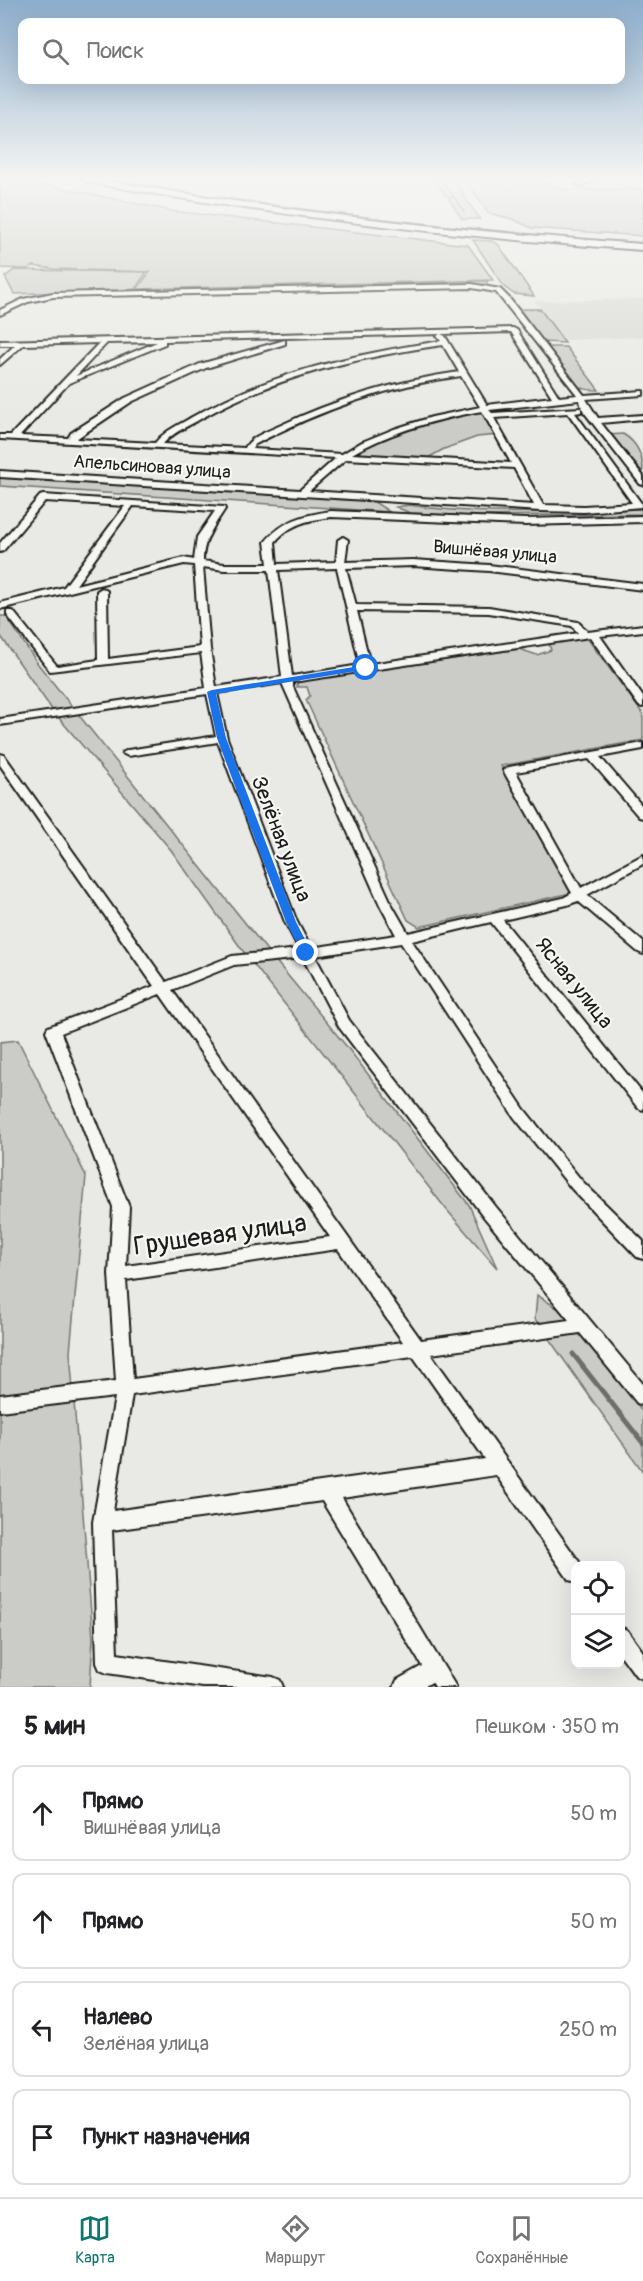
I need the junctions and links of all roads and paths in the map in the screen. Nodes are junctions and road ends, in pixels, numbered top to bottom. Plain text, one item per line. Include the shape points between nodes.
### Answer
1 (0, 314) edge
2 (439, 333) junction
3 (287, 337) junction
4 (168, 340) junction
5 (105, 341) junction
6 (0, 343) edge
7 (21, 343) junction
8 (445, 343) junction
9 (0, 363) edge
10 (464, 373) junction
11 (66, 383) junction
12 (643, 393) edge
13 (581, 396) junction
14 (556, 398) junction
15 (484, 406) junction
16 (587, 410) junction
17 (570, 411) junction
18 (489, 416) junction
19 (643, 417) edge
20 (596, 420) junction
21 (0, 437) edge
22 (13, 438) junction
23 (71, 441) junction
24 (158, 446) junction
25 (248, 451) junction
26 (344, 456) junction
27 (517, 466) junction
28 (0, 474) edge
29 (643, 482) edge
30 (302, 493) junction
31 (131, 503) junction
32 (540, 508) junction
33 (643, 519) edge
34 (343, 540) dead end
35 (0, 549) edge
36 (199, 563) junction
37 (342, 565) junction
38 (273, 567) junction
39 (643, 587) edge
40 (68, 590) junction
41 (102, 591) dead end
42 (0, 606) edge
43 (353, 608) junction
44 (10, 614) dead end
45 (643, 628) edge
46 (589, 634) junction
47 (205, 649) junction
48 (103, 662) junction
49 (366, 668) junction
50 (287, 680) junction
51 (212, 692) junction
52 (643, 704) edge
53 (0, 722) edge
54 (222, 738) junction
55 (643, 746) edge
56 (128, 753) dead end
57 (592, 755) junction
58 (0, 758) edge
59 (5, 773) edge
60 (643, 814) edge
61 (643, 859) edge
62 (579, 895) junction
63 (494, 917) junction
64 (404, 938) junction
65 (643, 949) edge
66 (306, 953) junction
67 (163, 987) junction
68 (643, 1104) edge
69 (343, 1242) junction
70 (643, 1252) edge
71 (117, 1274) junction
72 (584, 1325) junction
73 (417, 1347) junction
74 (125, 1388) junction
75 (643, 1397) edge
76 (0, 1403) edge
77 (500, 1466) junction
78 (327, 1491) junction
79 (102, 1522) junction
80 (571, 1566) edge
81 (625, 1643) edge
82 (435, 1669) junction
83 (643, 1669) edge
84 (273, 1687) edge
85 (404, 1687) edge
86 (446, 1687) edge

1 - 13 street via 27,298 53,295 488,288 498,290 507,299
2 - 3 street, Апельсиновая улица
2 - 8 street
2 - 14 street, Апельсиновая улица via 513,330
3 - 4 street, Апельсиновая улица
3 - 23 street, Апельсиновая улица via 285,341 203,366 128,400 74,435
4 - 5 street, Апельсиновая улица
4 - 11 street, Апельсиновая улица
5 - 7 street, Апельсиновая улица
5 - 11 street, Апельсиновая улица
6 - 7 street, Апельсиновая улица
7 - 9 street
8 - 10 street
8 - 24 street, Апельсиновая улица via 324,367 254,390 200,415 169,434
10 - 15 street
10 - 25 street, Апельсиновая улица via 378,390 330,406 280,428 251,444
11 - 22 street, Апельсиновая улица
12 - 13 street
13 - 14 street
13 - 16 street
14 - 15 street
15 - 18 street
15 - 26 street via 432,418 381,436
16 - 17 street
16 - 20 street
17 - 18 street
17 - 32 street, Апельсиновая улица via 638,505
18 - 27 street
19 - 20 street
20 - 29 street
21 - 22 street, Апельсиновая улица
22 - 23 street, Апельсиновая улица
23 - 24 street, Апельсиновая улица
24 - 25 street, Апельсиновая улица
25 - 26 street, Апельсиновая улица
26 - 27 street, Апельсиновая улица
26 - 30 street
27 - 32 street
28 - 30 street, Апельсиновая улица
30 - 32 street, Апельсиновая улица
31 - 35 street via 44,498
31 - 36 street, Зелёная улица via 221,509 202,537
31 - 40 street
33 - 38 street via 525,522 331,514 300,519 279,529 270,542
34 - 37 street
36 - 38 street, Вишнёвая улица
36 - 40 street, Вишнёвая улица via 184,561
36 - 47 street, Зелёная улица
37 - 38 street, Вишнёвая улица
37 - 39 street, Вишнёвая улица via 413,563 489,568
37 - 43 street
38 - 50 street
40 - 42 street, Вишнёвая улица
41 - 48 street
43 - 46 street via 489,610 575,624
43 - 49 street
44 - 48 street via 54,669
45 - 46 street
46 - 49 street
46 - 52 street
47 - 48 street
47 - 51 street, Зелёная улица
49 - 50 street
50 - 51 street
50 - 64 street
51 - 53 street
51 - 54 street, Зелёная улица
54 - 56 street
54 - 66 street, Зелёная улица
55 - 57 street
57 - 60 street
57 - 62 street via 509,770
58 - 59 street, Грушевая улица
59 - 67 street, Грушевая улица
61 - 62 street
62 - 63 street
62 - 65 street
63 - 64 street
63 - 68 street, Ясная улица
64 - 66 street
64 - 70 street via 519,1113 577,1185
66 - 67 street via 231,961
66 - 72 street, Зелёная улица via 344,1023 490,1212
67 - 69 street, Грушевая улица
67 - 71 street, Грушевая улица via 54,1031 121,1207
69 - 71 street, Грушевая улица
69 - 73 street, Грушевая улица
71 - 74 street
72 - 73 street
72 - 75 street, Зелёная улица
73 - 74 street
73 - 77 street, Грушевая улица
74 - 76 street
74 - 79 street
77 - 78 street
77 - 80 street, Грушевая улица
78 - 79 street
78 - 82 street
79 - 84 street via 107,1664
81 - 83 street
82 - 85 street
82 - 86 street

